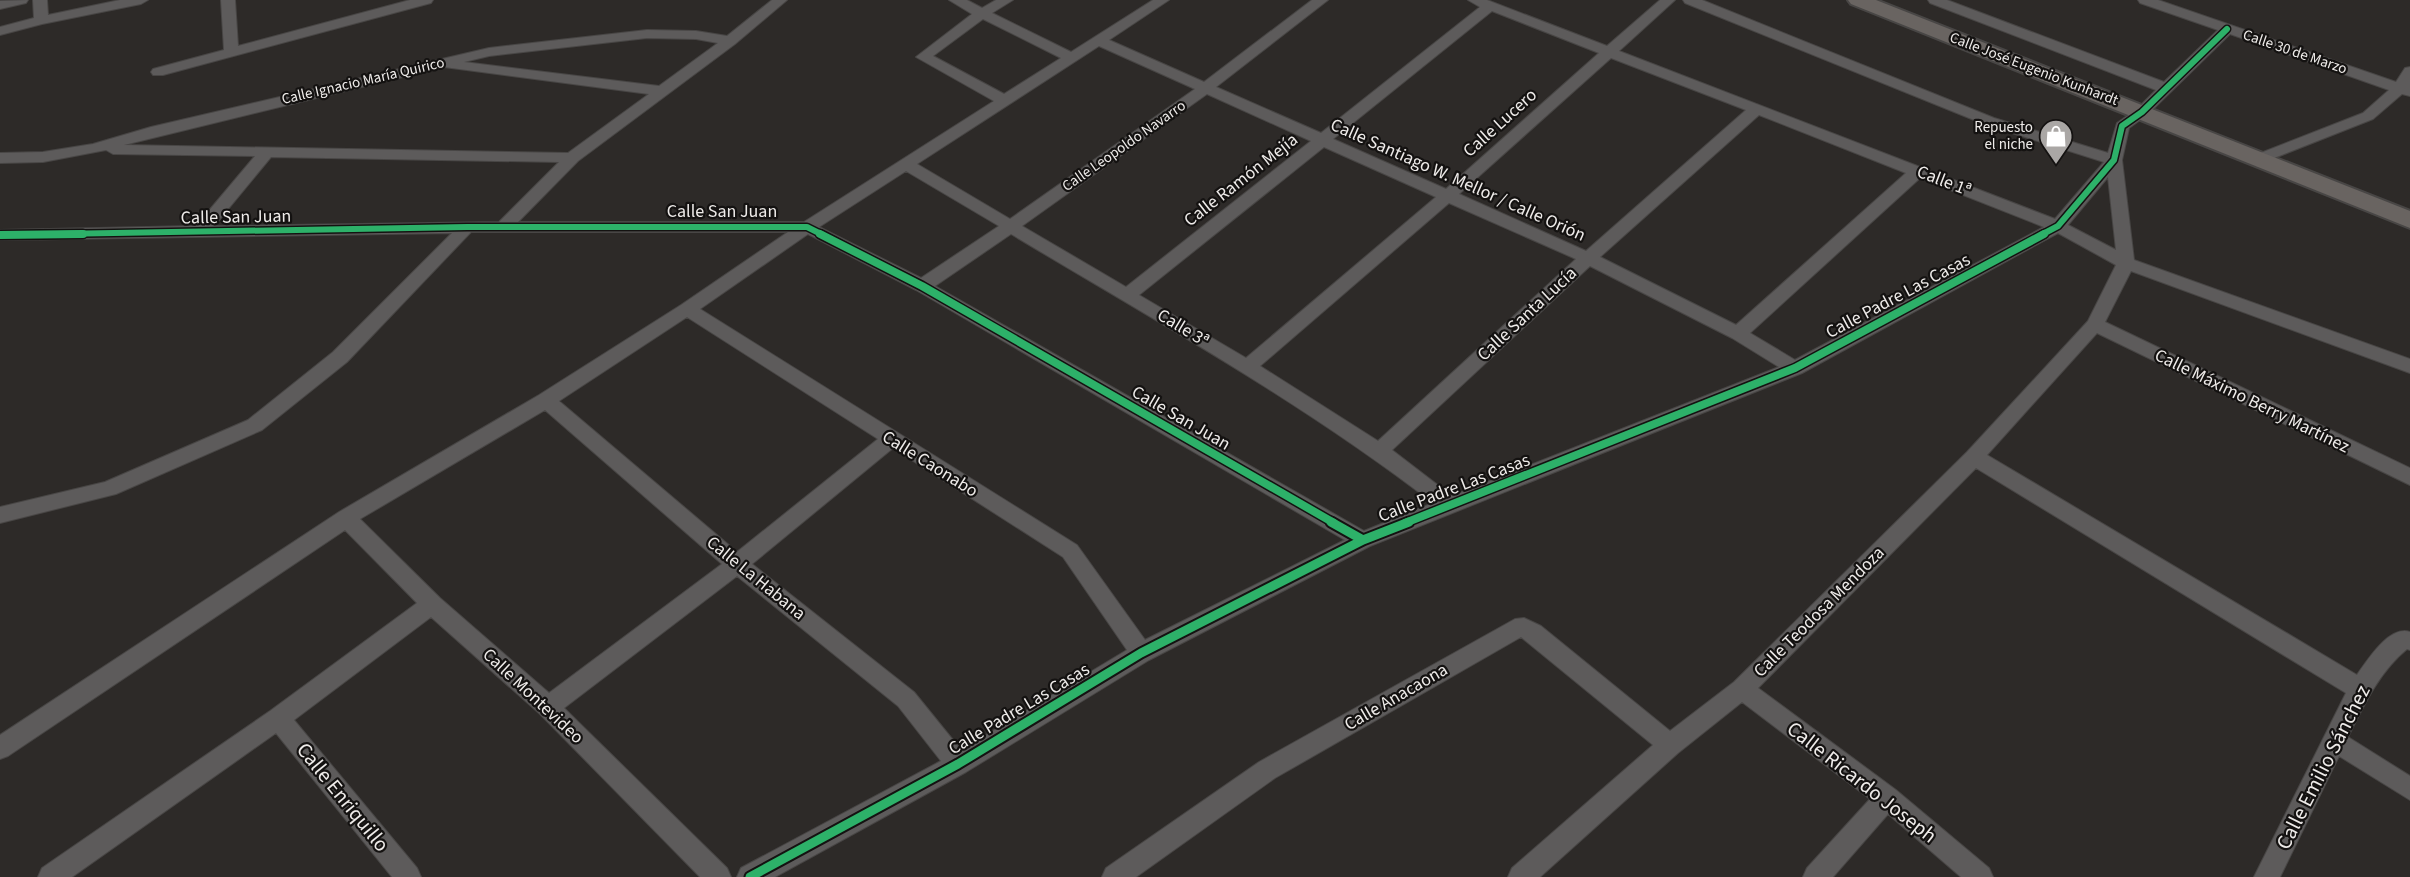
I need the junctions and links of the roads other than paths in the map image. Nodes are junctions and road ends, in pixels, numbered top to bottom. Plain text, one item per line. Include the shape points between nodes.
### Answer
1 (21, 0) edge
2 (40, 0) edge
3 (141, 0) edge
4 (228, 0) edge
5 (426, 0) edge
6 (780, 0) edge
7 (956, 0) edge
8 (1006, 0) edge
9 (1162, 0) edge
10 (1321, 0) edge
11 (1668, 0) edge
12 (1690, 0) edge
13 (1858, 0) edge
14 (1935, 0) edge
15 (2145, 0) edge
16 (1482, 3) edge
17 (0, 5) edge
18 (982, 13) junction
19 (41, 20) junction
20 (2227, 29) junction
21 (3, 31) edge
22 (730, 41) junction
23 (1099, 41) junction
24 (0, 48) edge
25 (1610, 51) junction
26 (231, 52) junction
27 (1071, 58) junction
28 (435, 63) junction
29 (2410, 71) edge
30 (158, 72) dead end
31 (1206, 88) junction
32 (2165, 88) junction
33 (2405, 90) edge
34 (662, 91) junction
35 (1006, 101) junction
36 (1758, 108) junction
37 (2142, 112) junction
38 (1321, 142) junction
39 (95, 148) junction
40 (266, 153) junction
41 (0, 158) edge
42 (572, 159) junction
43 (2259, 159) junction
44 (2114, 160) junction
45 (906, 165) junction
46 (1918, 171) junction
47 (1447, 196) junction
48 (2410, 220) edge
49 (1011, 226) junction
50 (2058, 226) junction
51 (807, 227) junction
52 (467, 228) junction
53 (502, 228) junction
54 (199, 233) junction
55 (0, 235) edge
56 (1588, 258) junction
57 (2126, 263) junction
58 (922, 286) junction
59 (1128, 295) junction
60 (687, 309) junction
61 (2094, 324) junction
62 (1738, 334) junction
63 (2410, 366) edge
64 (1247, 367) junction
65 (1795, 368) junction
66 (546, 400) junction
67 (891, 439) junction
68 (1379, 451) junction
69 (1974, 457) junction
70 (2410, 477) edge
71 (1451, 506) junction
72 (0, 515) edge
73 (346, 518) junction
74 (1363, 540) junction
75 (737, 564) junction
76 (432, 604) junction
77 (2410, 641) edge
78 (1141, 653) junction
79 (1742, 689) junction
80 (2360, 689) junction
81 (548, 707) junction
82 (278, 718) junction
83 (2334, 741) junction
84 (1670, 745) junction
85 (0, 748) edge
86 (958, 764) junction
87 (2410, 789) edge
88 (1887, 798) junction
89 (51, 877) edge
90 (408, 877) edge
91 (718, 877) edge
92 (750, 877) edge
93 (1115, 877) edge
94 (1521, 877) edge
95 (1816, 877) edge
96 (1980, 877) edge
97 (2267, 877) edge

1 - 17 street
2 - 19 street
3 - 19 street
4 - 26 street
5 - 26 street
6 - 22 street
7 - 18 street
8 - 18 street
9 - 23 street
10 - 31 street, Calle Leopoldo Navarro
11 - 25 street, Calle Lucero
12 - 44 street via 1989,121
13 - 37 street, Calle José Eugenio Kunhardt
14 - 32 street
15 - 20 street, Calle 30 de Marzo
16 - 25 street, Calle 1ª
16 - 38 street, Calle Ramón Mejía
18 - 27 street
18 - 35 street via 923,57
19 - 21 street
20 - 32 street
20 - 33 street, Calle 30 de Marzo
21 - 24 street
22 - 28 street, Calle Ignacio María Quirico via 696,35 647,34 489,52
22 - 34 street
23 - 27 street
23 - 31 street, Calle Santiago W. Mellor / Calle Orión
25 - 36 street, Calle 1ª
25 - 47 street, Calle Lucero
26 - 30 street
27 - 35 street
28 - 34 street
28 - 39 street, Calle Ignacio María Quirico
29 - 33 street
31 - 38 street, Calle Santiago W. Mellor / Calle Orión
31 - 49 street, Calle Leopoldo Navarro
32 - 37 street
33 - 43 street via 2368,116
34 - 42 street
35 - 45 street
36 - 46 street, Calle 1ª
36 - 56 street, Calle Santa Lucía
37 - 43 street, Calle José Eugenio Kunhardt
37 - 44 street via 2122,126
38 - 47 street, Calle Santiago W. Mellor / Calle Orión
38 - 59 street, Calle Ramón Mejía
39 - 40 street
39 - 41 street, Calle Ignacio María Quirico via 43,157
40 - 42 street
40 - 54 street
42 - 53 street
43 - 48 street, Calle José Eugenio Kunhardt
44 - 50 street
44 - 57 street
45 - 49 street, Calle 3ª
45 - 51 street
46 - 50 street, Calle 1ª
46 - 62 street
47 - 56 street, Calle Santiago W. Mellor / Calle Orión
47 - 64 street, Calle Lucero
49 - 58 street, Calle Leopoldo Navarro
49 - 59 street, Calle 3ª
50 - 57 street, Calle 1ª
50 - 65 street, Calle Padre Las Casas
51 - 53 street, Calle San Juan
51 - 58 street, Calle San Juan
51 - 60 street
52 - 53 street, Calle San Juan
52 - 54 street, Calle San Juan
52 - 72 street via 340,357 255,425 110,489
54 - 55 street, Calle San Juan
56 - 62 street, Calle Santiago W. Mellor / Calle Orión
56 - 68 street, Calle Santa Lucía
57 - 61 street, Calle Teodosa Mendoza
57 - 63 street, Calle 1ª
58 - 74 street, Calle San Juan
59 - 64 street, Calle 3ª
60 - 66 street
60 - 67 street, Calle Caonabo
61 - 69 street, Calle Teodosa Mendoza
61 - 70 street, Calle Máximo Berry Martínez
62 - 65 street, Calle Santiago W. Mellor / Calle Orión
64 - 68 street, Calle 3ª
65 - 71 street, Calle Padre Las Casas
66 - 73 street
66 - 75 street, Calle La Habana
67 - 75 street
67 - 78 street, Calle Caonabo via 1070,551
68 - 71 street, Calle 3ª
69 - 79 street, Calle Teodosa Mendoza
69 - 80 street
71 - 74 street, Calle Padre Las Casas
73 - 76 street, Calle Montevideo
73 - 85 street
74 - 78 street, Calle Padre Las Casas
75 - 81 street
75 - 86 street, Calle La Habana via 906,699
76 - 81 street, Calle Montevideo
76 - 82 street
77 - 80 street, Calle Emilio Sánchez via 2404,639 2386,653
78 - 86 street, Calle Padre Las Casas
79 - 84 street, Calle Teodosa Mendoza
79 - 88 street, Calle Ricardo Joseph
80 - 83 street, Calle Emilio Sánchez
81 - 91 street, Calle Montevideo
82 - 89 street
82 - 90 street, Calle Enriquillo
83 - 87 street
83 - 97 street, Calle Emilio Sánchez
84 - 93 street, Calle Anacaona via 1533,633 1524,627 1515,628 1267,770
84 - 94 street, Calle Teodosa Mendoza
86 - 92 street, Calle Padre Las Casas
88 - 95 street
88 - 96 street, Calle Ricardo Joseph

